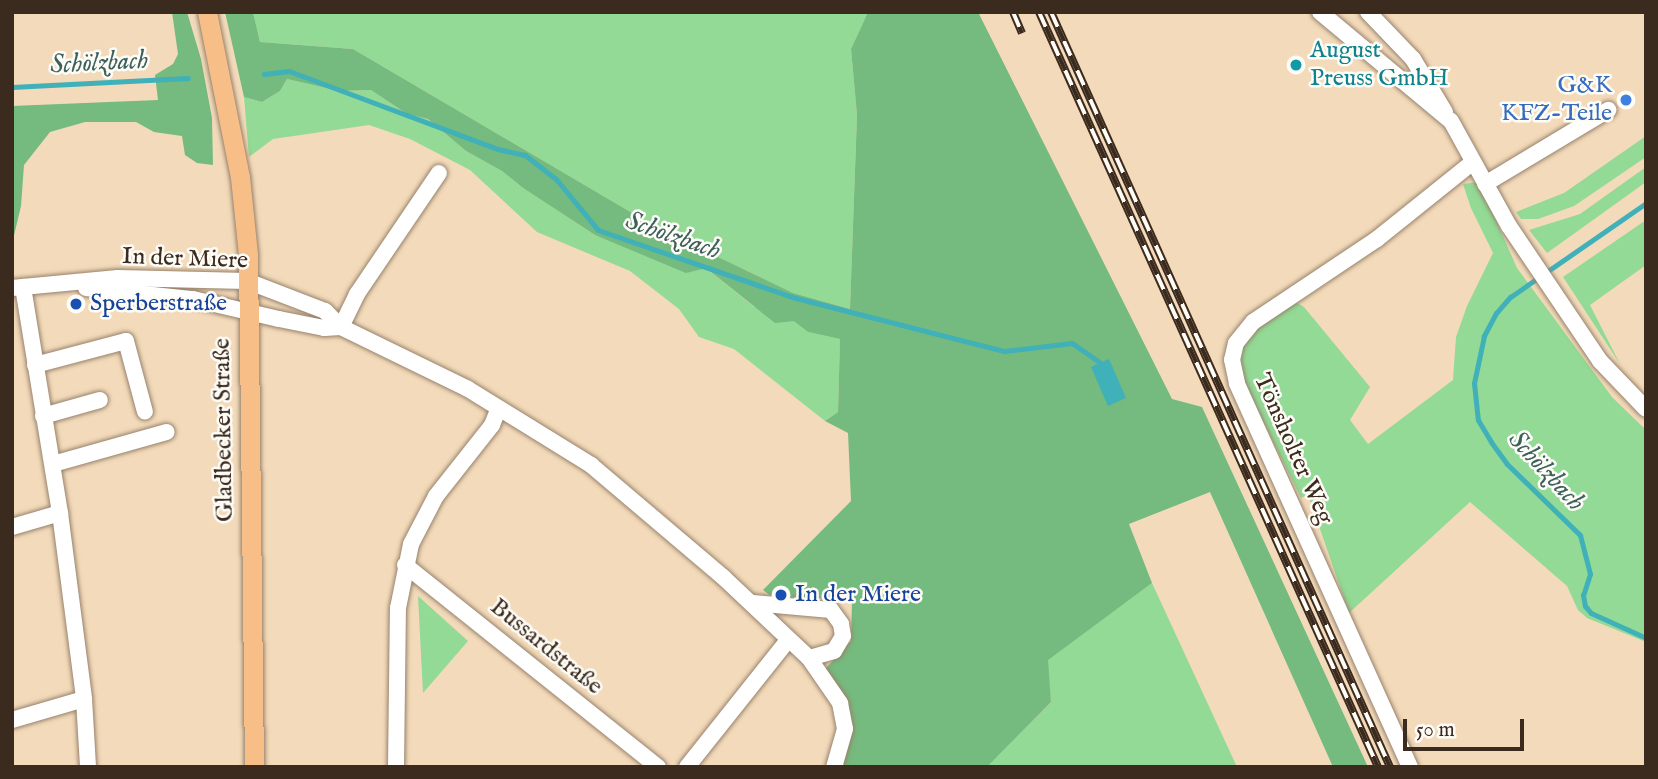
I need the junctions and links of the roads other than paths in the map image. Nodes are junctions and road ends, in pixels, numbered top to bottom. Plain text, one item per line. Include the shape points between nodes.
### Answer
1 (207, 12) edge
2 (1320, 12) edge
3 (1371, 15) edge
4 (1355, 43) junction
5 (1608, 110) dead end
6 (1451, 121) junction
7 (1472, 162) junction
8 (439, 173) dead end
9 (1485, 184) junction
10 (247, 281) junction
11 (60, 286) junction
12 (18, 287) edge
13 (247, 313) junction
14 (341, 327) junction
15 (35, 365) junction
16 (100, 400) dead end
17 (499, 408) junction
18 (1646, 409) edge
19 (145, 412) dead end
20 (43, 416) junction
21 (167, 432) dead end
22 (53, 464) junction
23 (60, 513) junction
24 (12, 527) edge
25 (405, 565) junction
26 (753, 603) junction
27 (789, 640) junction
28 (808, 658) junction
29 (84, 699) junction
30 (12, 720) edge
31 (88, 767) edge
32 (254, 767) edge
33 (396, 767) edge
34 (658, 767) edge
35 (687, 767) edge
36 (834, 767) edge
37 (1410, 767) edge

1 - 10 main road, Gladbecker Straße via 246,216
2 - 4 street
3 - 4 street
3 - 6 street via 1413,59
4 - 6 street
5 - 9 street
6 - 7 street
7 - 9 street
7 - 37 street, Tönsholter Weg via 1377,239 1253,322 1236,343 1233,359 1237,383
8 - 14 street via 357,294
9 - 18 street via 1600,361
10 - 11 street, In der Miere via 118,278
10 - 13 main road, Gladbecker Straße
10 - 14 street, In der Miere via 325,312
11 - 12 street, In der Miere
11 - 13 street, In der Miere via 192,299
12 - 15 street
13 - 14 street, In der Miere
13 - 32 main road, Gladbecker Straße
14 - 17 street, In der Miere via 423,365
15 - 19 street via 126,341
15 - 20 street
16 - 20 street
17 - 25 street via 492,425 425,514
17 - 26 street, In der Miere via 591,465
20 - 22 street
21 - 22 street
22 - 23 street
23 - 24 street
23 - 29 street
25 - 33 street via 398,608
25 - 34 street, Bussardstraße
26 - 27 street, In der Miere
26 - 28 street via 831,610 843,636 834,651
27 - 28 street, In der Miere
27 - 35 street
28 - 36 street, In der Miere via 840,703 845,729
29 - 30 street
29 - 31 street

